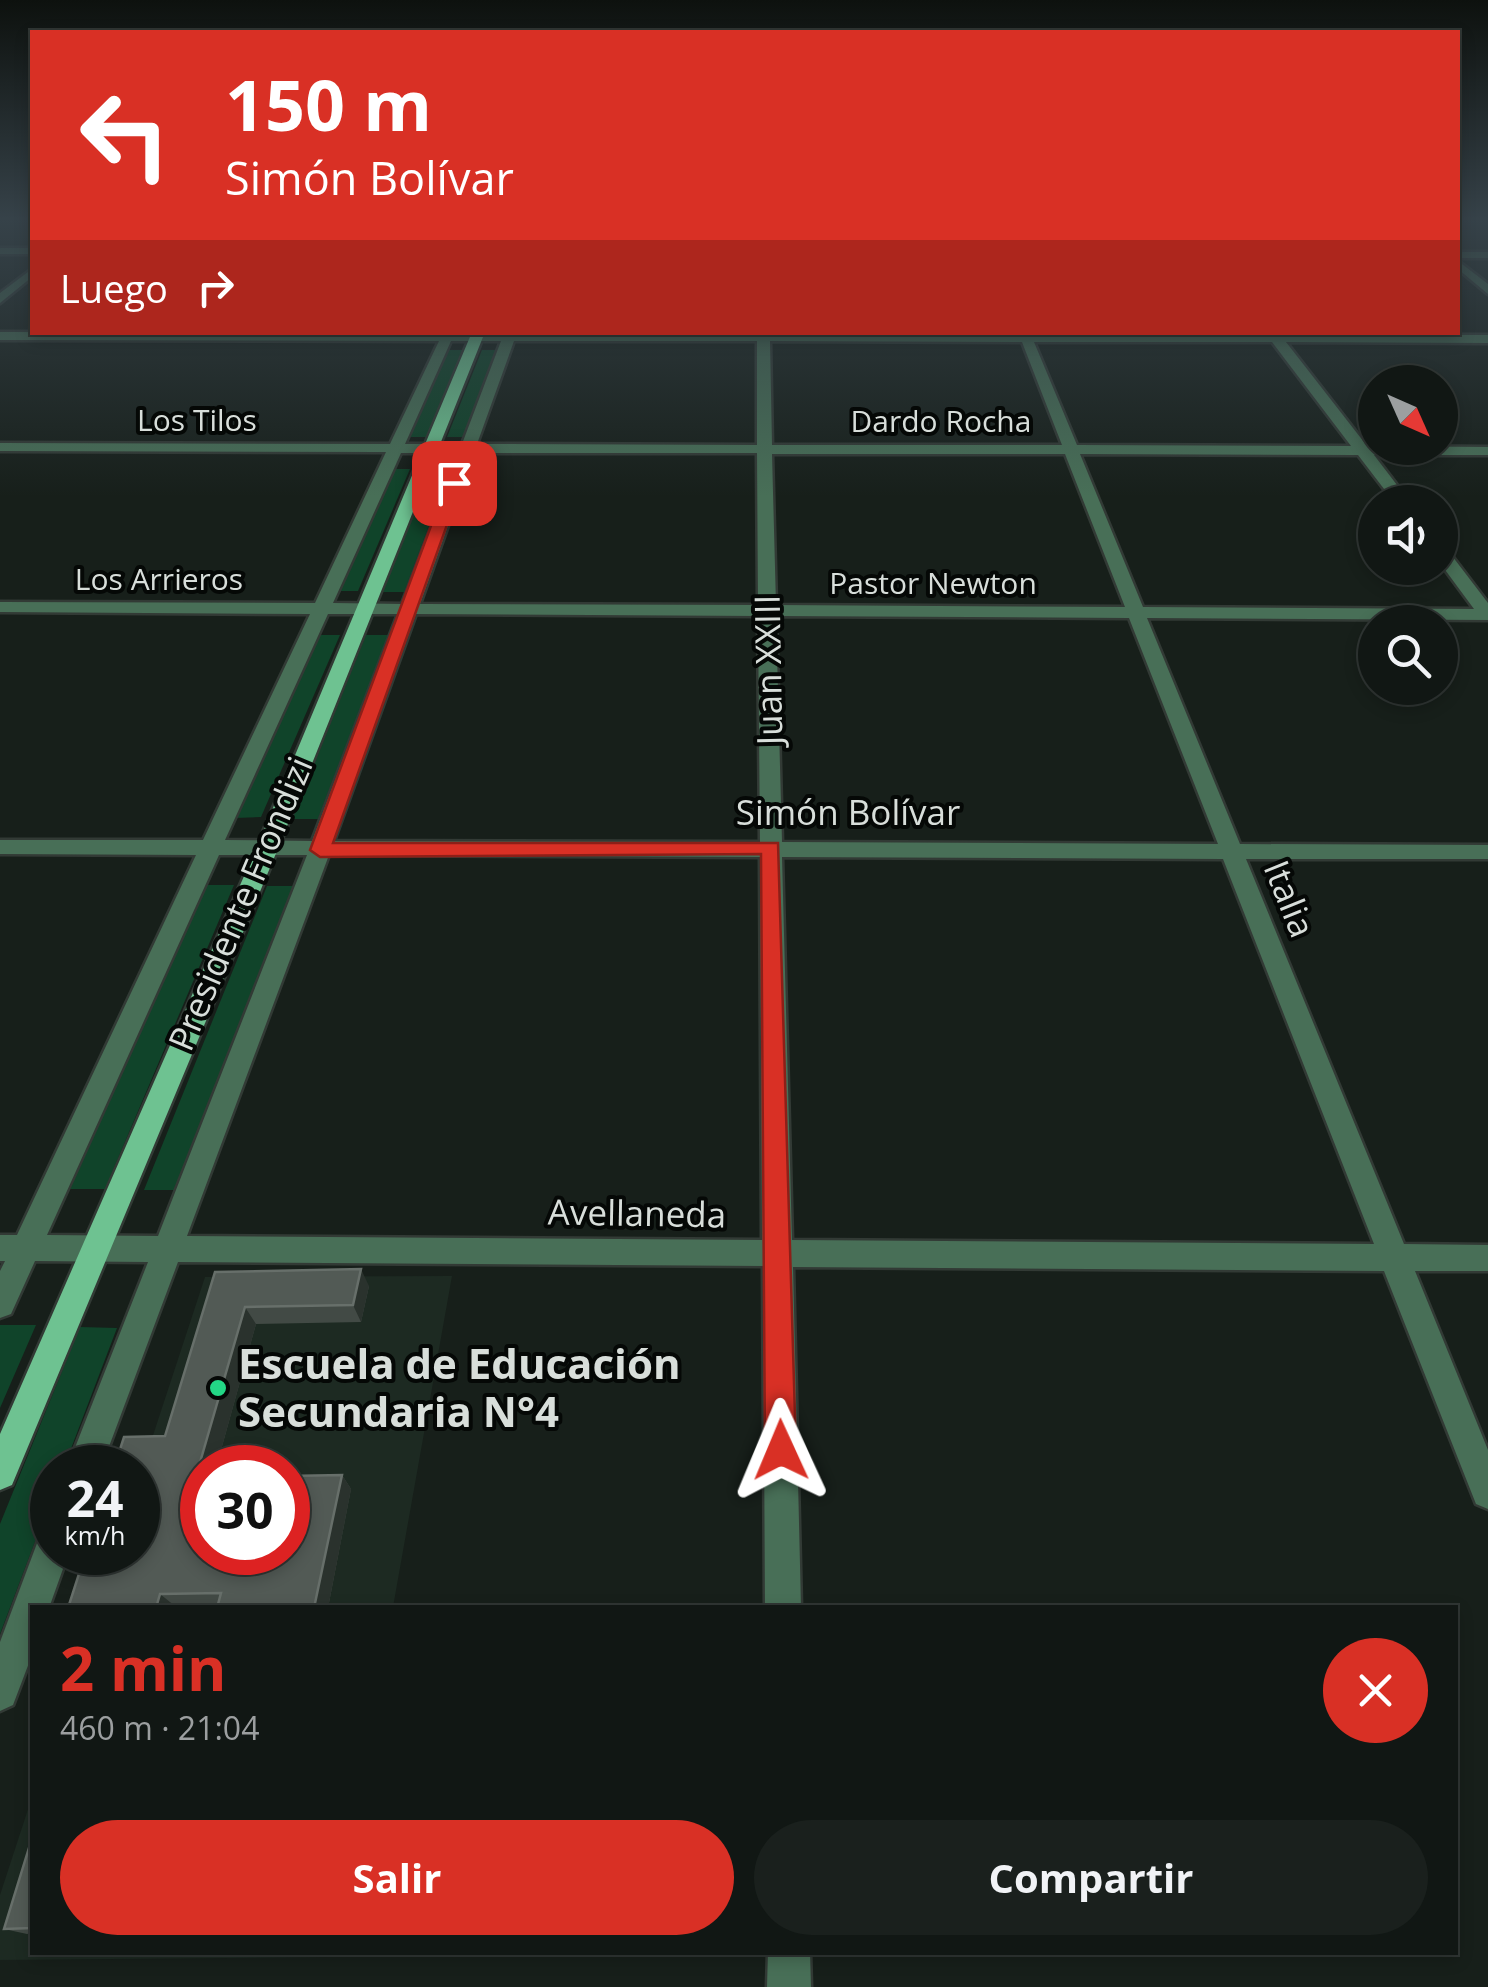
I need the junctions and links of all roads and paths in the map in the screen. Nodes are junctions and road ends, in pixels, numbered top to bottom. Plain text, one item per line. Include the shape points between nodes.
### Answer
1 (93, 335) edge
2 (448, 335) edge
3 (510, 335) edge
4 (763, 335) edge
5 (1025, 335) edge
6 (0, 336) edge
7 (478, 336) edge
8 (1273, 336) edge
9 (1488, 339) edge
10 (1358, 446) edge
11 (0, 448) edge
12 (765, 448) junction
13 (394, 450) junction
14 (428, 450) junction
15 (1071, 450) junction
16 (466, 451) junction
17 (1358, 451) edge
18 (1458, 451) edge
19 (1488, 451) edge
20 (1373, 465) edge
21 (1389, 485) edge
22 (1458, 575) edge
23 (0, 607) edge
24 (319, 608) junction
25 (362, 609) junction
26 (406, 610) junction
27 (768, 610) junction
28 (1136, 612) junction
29 (1488, 614) edge
30 (0, 847) edge
31 (771, 848) junction
32 (208, 850) junction
33 (320, 850) junction
34 (1231, 850) junction
35 (266, 851) junction
36 (1488, 852) edge
37 (13, 1248) edge
38 (95, 1248) junction
39 (166, 1248) junction
40 (778, 1253) junction
41 (1394, 1258) junction
42 (1488, 1258) edge
43 (0, 1304) edge
44 (93, 1445) edge
45 (0, 1474) edge
46 (1488, 1492) edge
47 (43, 1575) edge
48 (32, 1605) edge
49 (783, 1605) edge
50 (30, 1611) edge
51 (0, 1692) edge
52 (789, 1955) edge
53 (789, 1987) edge

1 - 6 street
2 - 7 street
2 - 13 street, Presidente Frondizi
3 - 4 street
3 - 7 street
3 - 16 street, Presidente Frondizi
4 - 5 street
4 - 12 street, Juan XXIII
5 - 8 street
5 - 15 street, Italia
7 - 14 main road, Presidente Frondizi
8 - 9 street
8 - 10 street
11 - 13 street, Los Tilos
12 - 15 street, Dardo Rocha
12 - 16 street, Dardo Rocha
12 - 27 street, Juan XXIII
13 - 14 street, Dardo Rocha
13 - 24 street, Presidente Frondizi
14 - 16 street, Dardo Rocha
14 - 25 main road, Presidente Frondizi
15 - 17 street, Dardo Rocha
15 - 28 street, Italia
16 - 26 street, Presidente Frondizi
18 - 19 street, Dardo Rocha
20 - 21 street
22 - 29 street
23 - 24 street, Los Arrieros
24 - 25 street, Pastor Newton
24 - 32 street, Presidente Frondizi
25 - 26 street, Pastor Newton
25 - 35 main road, Presidente Frondizi
26 - 27 street, Pastor Newton
26 - 33 street, Presidente Frondizi
27 - 28 street, Pastor Newton
27 - 31 street, Juan XXIII
28 - 29 street, Pastor Newton
28 - 34 street, Italia
30 - 32 street, Simón Bolívar
31 - 33 street, Simón Bolívar
31 - 34 street, Simón Bolívar
31 - 40 street, Juan XXIII
32 - 35 street, Simón Bolívar
32 - 37 street, Presidente Frondizi
33 - 35 street, Simón Bolívar
33 - 39 street, Presidente Frondizi
34 - 36 street, Simón Bolívar
34 - 41 street, Italia
35 - 38 main road, Presidente Frondizi
37 - 38 street, Avellaneda
37 - 43 street, Presidente Frondizi
38 - 39 street, Avellaneda
38 - 45 main road, Presidente Frondizi
39 - 40 street, Avellaneda
39 - 44 street, Presidente Frondizi
40 - 41 street, Avellaneda
40 - 49 street, Juan XXIII
41 - 42 street, Avellaneda
41 - 46 street, Italia
47 - 48 street
50 - 51 street
52 - 53 street

